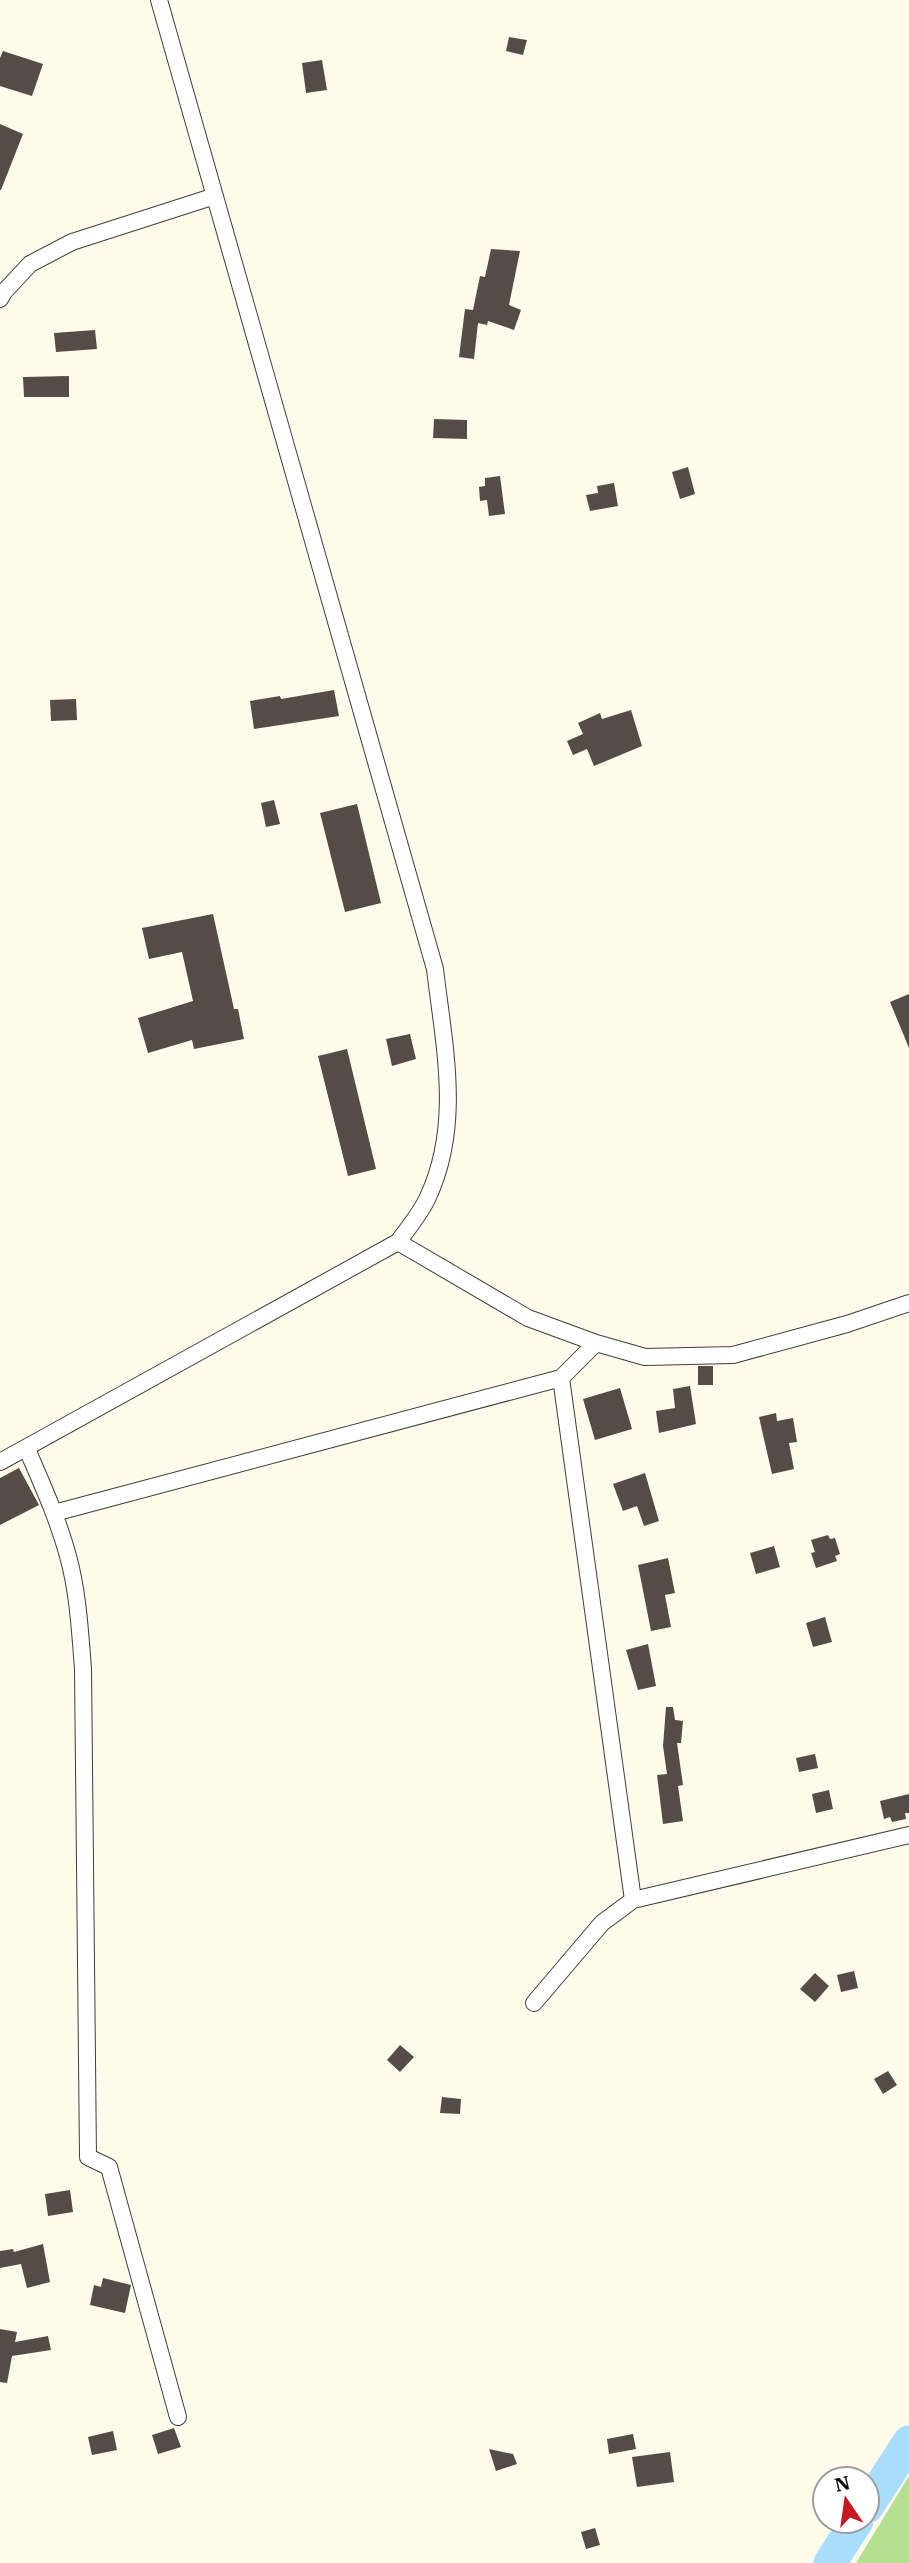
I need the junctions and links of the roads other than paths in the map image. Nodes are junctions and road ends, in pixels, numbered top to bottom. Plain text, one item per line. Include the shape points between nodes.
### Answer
1 (159, 0) edge
2 (215, 196) junction
3 (0, 299) edge
4 (398, 1242) junction
5 (909, 1303) edge
6 (596, 1343) junction
7 (561, 1378) junction
8 (27, 1449) junction
9 (0, 1462) edge
10 (54, 1513) junction
11 (909, 1835) edge
12 (633, 1900) junction
13 (534, 2003) dead end
14 (178, 2417) dead end

1 - 2 street
2 - 3 street via 72,242 30,264
2 - 4 street via 435,969 449,1083 447,1139 428,1198
4 - 6 street via 528,1318
4 - 8 street
5 - 6 street via 733,1355 645,1357
6 - 7 street
7 - 10 street
7 - 12 street
8 - 9 street
8 - 10 street
10 - 14 street via 69,1557 83,1669 88,2157 109,2167
11 - 12 street
12 - 13 street via 602,1923

